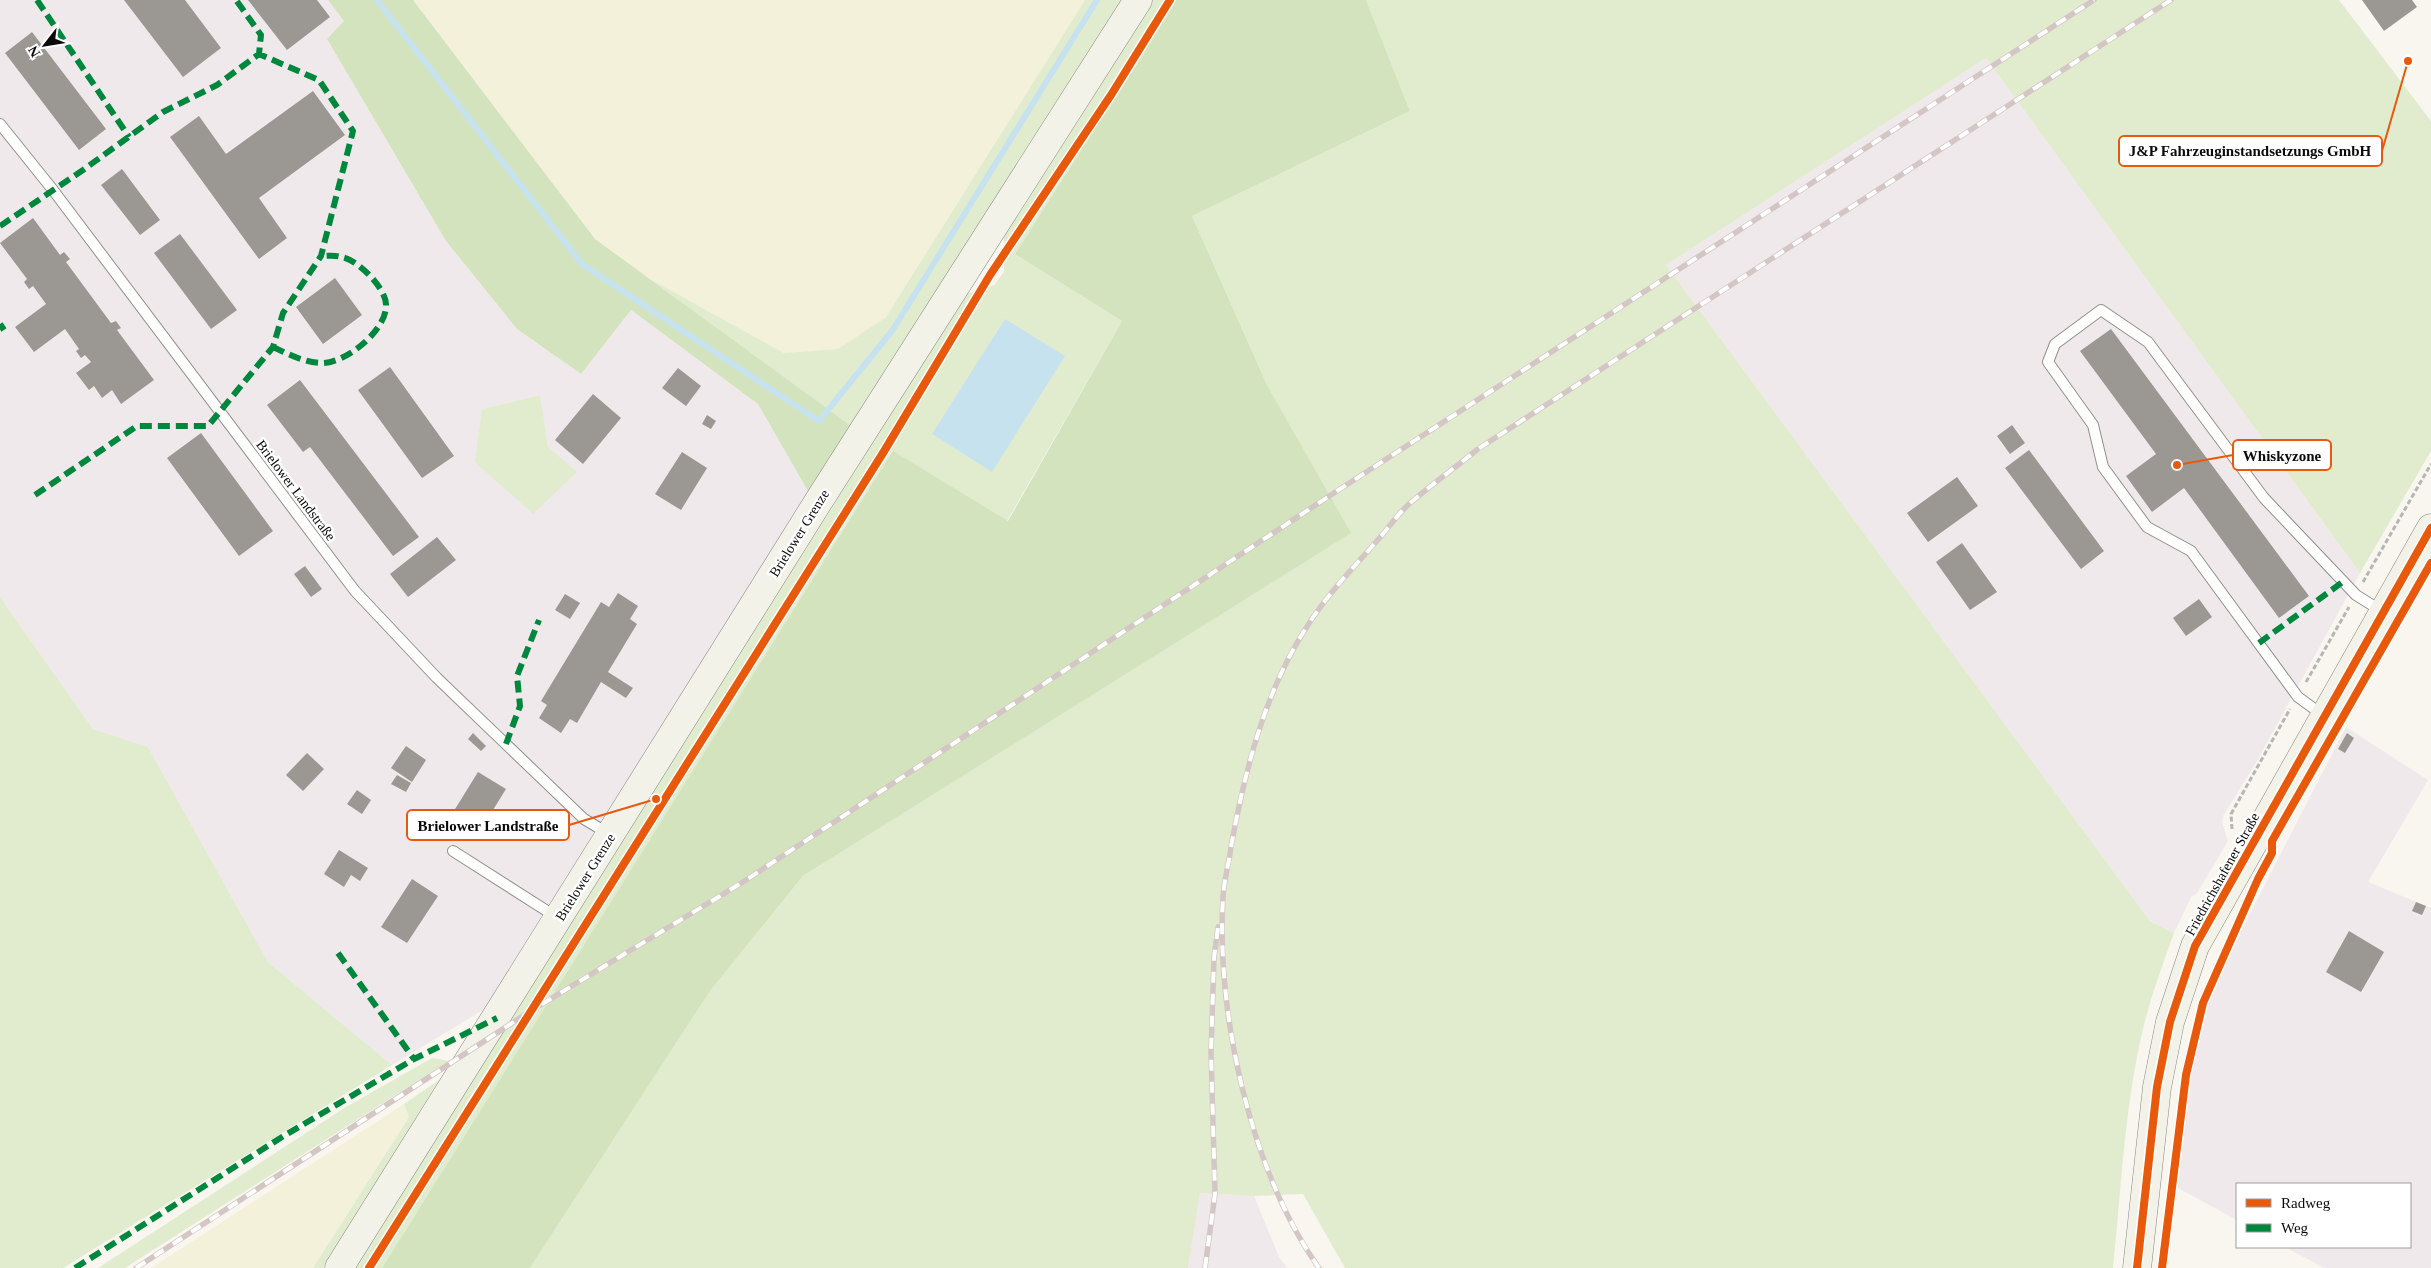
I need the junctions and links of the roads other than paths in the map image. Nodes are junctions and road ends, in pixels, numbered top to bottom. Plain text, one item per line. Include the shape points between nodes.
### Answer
1 (1138, 0) edge
2 (0, 124) edge
3 (2431, 528) edge
4 (2384, 612) junction
5 (2325, 717) junction
6 (611, 835) junction
7 (453, 851) dead end
8 (559, 918) junction
9 (339, 1268) edge
10 (2137, 1268) edge

1 - 6 main road, Brielower Grenze via 818,502
2 - 6 lane, Brielower Landstraße via 355,591 437,678 584,819
3 - 4 main road, Friedrichshafener Straße
4 - 5 main road, Friedrichshafener Straße
4 - 5 lane via 2356,595 2264,498 2148,342 2101,310 2055,344 2048,362 2093,425 2103,467 2147,527 2191,551 2298,697
5 - 10 main road, Friedrichshafener Straße via 2195,946 2187,968 2170,1022 2157,1087
6 - 8 main road, Brielower Grenze
7 - 8 lane
8 - 9 main road, Brielower Grenze

